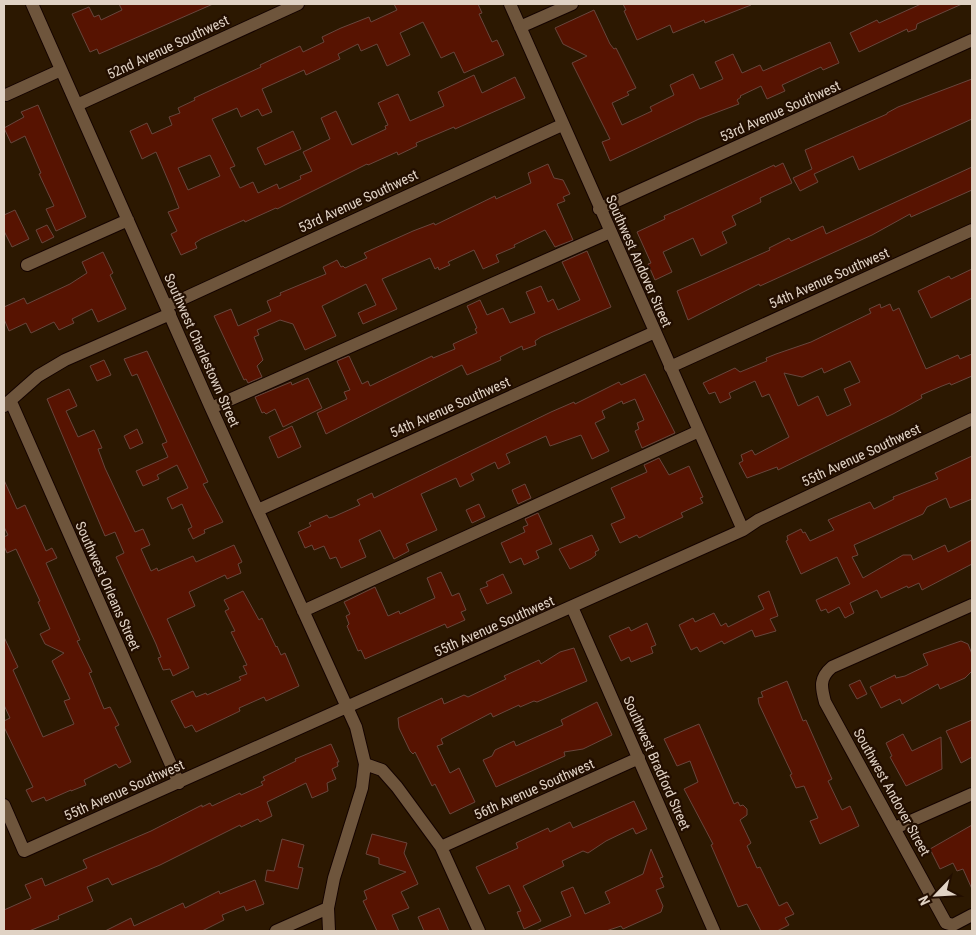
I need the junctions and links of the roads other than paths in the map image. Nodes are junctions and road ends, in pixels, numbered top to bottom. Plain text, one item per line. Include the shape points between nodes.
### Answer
1 (32, 4) edge
2 (298, 4) edge
3 (510, 4) edge
4 (572, 4) edge
5 (520, 27) junction
6 (972, 40) edge
7 (61, 70) junction
8 (6, 95) dead end
9 (77, 105) junction
10 (562, 125) junction
11 (599, 209) junction
12 (128, 220) junction
13 (972, 230) edge
14 (610, 232) junction
15 (28, 265) dead end
16 (168, 310) junction
17 (654, 332) junction
18 (670, 366) junction
19 (7, 404) edge
20 (211, 408) junction
21 (972, 419) edge
22 (699, 431) junction
23 (258, 510) junction
24 (743, 530) junction
25 (972, 604) edge
26 (572, 607) junction
27 (303, 611) junction
28 (347, 707) junction
29 (639, 758) junction
30 (365, 764) junction
31 (179, 783) junction
32 (972, 794) edge
33 (4, 805) edge
34 (894, 828) junction
35 (441, 847) junction
36 (328, 908) junction
37 (972, 915) edge
38 (713, 929) edge
39 (276, 931) edge
40 (329, 931) edge
41 (478, 931) edge
42 (699, 931) edge

1 - 7 street, Southwest Charlestown Street
2 - 9 street, 52nd Avenue Southwest
3 - 5 street, Southwest Andover Street
4 - 5 street
5 - 10 street, Southwest Andover Street
6 - 11 street, 53rd Avenue Southwest
7 - 8 street
7 - 9 street, Southwest Charlestown Street
9 - 12 street, Southwest Charlestown Street
10 - 11 street, Southwest Andover Street
10 - 16 street, 53rd Avenue Southwest
11 - 14 street, Southwest Andover Street
12 - 15 street
12 - 16 street, Southwest Charlestown Street
13 - 18 street, 54th Avenue Southwest
14 - 17 street, Southwest Andover Street
14 - 20 street
16 - 19 street, 53rd Avenue Southwest via 38,376
16 - 20 street, Southwest Charlestown Street
17 - 18 street, Southwest Andover Street
17 - 23 street, 54th Avenue Southwest
18 - 22 street, Southwest Andover Street
19 - 31 street, Southwest Orleans Street
20 - 23 street, Southwest Charlestown Street
21 - 24 street, 55th Avenue Southwest
22 - 24 street, Southwest Andover Street
22 - 27 street
23 - 27 street, Southwest Charlestown Street
24 - 26 street, 55th Avenue Southwest
25 - 34 street, Southwest Andover Street via 832,667 821,682 825,702
26 - 28 street, 55th Avenue Southwest
26 - 29 street, Southwest Bradford Street
27 - 28 street, Southwest Charlestown Street
28 - 30 street via 356,727
28 - 31 street, 55th Avenue Southwest
29 - 35 street, 56th Avenue Southwest
29 - 38 street, Southwest Bradford Street
30 - 35 street via 382,770
30 - 36 street via 358,803
31 - 33 street, 55th Avenue Southwest via 24,850
32 - 34 street
34 - 37 street, Southwest Andover Street via 946,923 953,925
35 - 41 street
36 - 39 street
36 - 40 street
38 - 42 street

